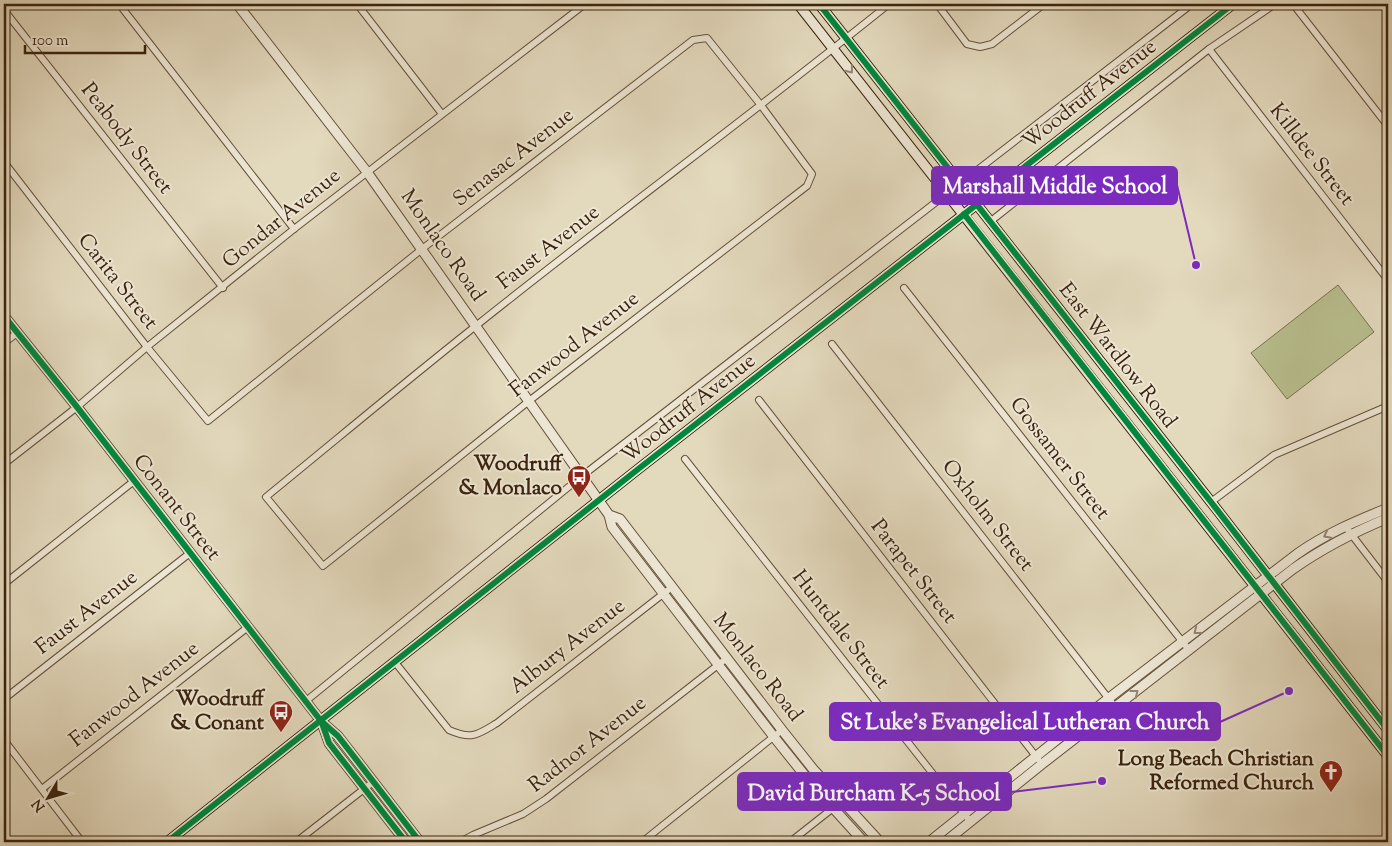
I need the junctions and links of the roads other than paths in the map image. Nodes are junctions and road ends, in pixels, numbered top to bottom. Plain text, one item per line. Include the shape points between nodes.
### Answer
1 (118, 4) edge
2 (237, 4) edge
3 (357, 4) edge
4 (585, 4) edge
5 (798, 4) edge
6 (819, 4) edge
7 (889, 4) edge
8 (938, 4) edge
9 (1044, 4) edge
10 (1192, 4) edge
11 (1233, 4) edge
12 (1274, 4) edge
13 (1293, 4) edge
14 (4, 10) edge
15 (846, 39) junction
16 (834, 49) junction
17 (1209, 49) junction
18 (760, 104) junction
19 (442, 114) junction
20 (1388, 126) edge
21 (4, 162) edge
22 (367, 172) junction
23 (960, 183) junction
24 (947, 194) junction
25 (977, 204) junction
26 (964, 214) junction
27 (991, 221) junction
28 (294, 229) junction
29 (422, 249) junction
30 (1388, 280) edge
31 (222, 288) junction
32 (904, 288) dead end
33 (4, 316) edge
34 (476, 325) junction
35 (17, 333) junction
36 (4, 343) edge
37 (832, 344) dead end
38 (147, 347) junction
39 (759, 400) dead end
40 (529, 401) junction
41 (1388, 406) edge
42 (77, 407) junction
43 (208, 421) joint
44 (685, 459) dead end
45 (4, 464) edge
46 (582, 476) junction
47 (134, 481) junction
48 (598, 501) junction
49 (1211, 502) junction
50 (1388, 508) edge
51 (609, 515) junction
52 (1388, 518) edge
53 (1345, 526) junction
54 (293, 530) joint
55 (1350, 534) junction
56 (190, 553) junction
57 (1268, 576) junction
58 (1388, 582) edge
59 (4, 584) edge
60 (1274, 584) junction
61 (1254, 586) junction
62 (672, 587) junction
63 (664, 593) junction
64 (1261, 594) junction
65 (248, 627) junction
66 (1182, 642) junction
67 (1189, 650) junction
68 (1331, 657) junction
69 (726, 658) junction
70 (394, 662) junction
71 (718, 665) junction
72 (1318, 667) junction
73 (4, 698) edge
74 (1109, 698) junction
75 (306, 701) junction
76 (1116, 708) junction
77 (321, 721) junction
78 (1388, 729) edge
79 (782, 730) junction
80 (774, 737) junction
81 (1374, 738) junction
82 (4, 740) edge
83 (1036, 756) junction
84 (1388, 756) edge
85 (1042, 764) junction
86 (373, 782) junction
87 (42, 789) junction
88 (364, 789) junction
89 (842, 801) junction
90 (834, 808) junction
91 (964, 813) junction
92 (970, 821) junction
93 (82, 842) edge
94 (167, 842) edge
95 (296, 842) edge
96 (406, 842) edge
97 (420, 842) edge
98 (460, 842) edge
99 (642, 842) edge
100 (790, 842) edge
101 (864, 842) edge
102 (880, 842) edge
103 (929, 842) edge
104 (945, 842) edge

1 - 28 street
2 - 22 street, Monlaco Road
3 - 19 street
4 - 19 street, Gondar Avenue
5 - 16 street, East Wardlow Road
6 - 15 street, East Wardlow Road
7 - 15 street, Faust Avenue
8 - 9 street via 967,44 980,47 992,44
10 - 23 street, Woodruff Avenue
11 - 25 street, Woodruff Avenue
12 - 17 street, Woodruff Avenue
13 - 20 street
14 - 31 street, Peabody Street
15 - 16 street, Faust Avenue
15 - 23 street, East Wardlow Road
16 - 18 street, Faust Avenue
16 -> 24 street, East Wardlow Road
17 - 27 street, Woodruff Avenue
17 - 30 street, Killdee Street
18 - 29 street, Senasac Avenue via 707,38 692,40
18 - 34 street, Faust Avenue
18 - 40 street, Fanwood Avenue via 812,174 807,186
19 - 22 street, Gondar Avenue
21 - 38 street, Carita Street
22 - 28 street, Gondar Avenue
22 - 29 street, Monlaco Road
23 - 24 street, Woodruff Avenue
23 - 25 street, East Wardlow Road
24 - 26 street, East Wardlow Road
24 - 46 street, Woodruff Avenue
25 - 26 street, Woodruff Avenue
25 - 27 street, East Wardlow Road
26 - 48 street, Woodruff Avenue
26 - 61 street, East Wardlow Road
27 - 49 street, East Wardlow Road
28 - 31 street, Gondar Avenue
29 - 34 street, Monlaco Road
29 - 43 street, Senasac Avenue
31 - 38 street, Gondar Avenue
32 - 66 street, Gossamer Street
33 - 35 street, Conant Street
34 - 40 street, Monlaco Road
34 - 54 street, Faust Avenue via 266,497
35 - 36 street
35 - 42 street, Conant Street
37 - 74 street, Oxholm Street
38 - 42 street, Gondar Avenue
38 - 43 street, Carita Street
39 - 83 street, Parapet Street
40 - 46 street, Monlaco Road
40 - 54 street, Fanwood Avenue via 323,566
41 - 49 street via 1274,454
42 - 45 street, Gondar Avenue
42 - 47 street, Conant Street
44 - 91 street, Huntdale Street
46 - 48 street, Monlaco Road
46 - 75 street, Woodruff Avenue
47 - 56 street, Conant Street
47 - 59 street
48 - 51 street, Monlaco Road
48 - 70 street, Woodruff Avenue
49 - 57 street, East Wardlow Road
50 - 53 street
51 - 62 street, Monlaco Road via 620,519
51 - 63 street, Monlaco Road via 612,527
52 - 55 street
53 - 55 street
53 -> 57 street via 1319,539
55 - 58 street
55 - 60 street via 1315,554
56 - 65 street, Conant Street
56 - 73 street, Faust Avenue
57 - 60 street, East Wardlow Road
57 - 61 street
60 - 64 street
60 - 68 street, East Wardlow Road
61 - 64 street, East Wardlow Road
61 -> 66 street
62 - 63 street, Albury Avenue
62 - 69 street, Monlaco Road
63 - 70 street, Albury Avenue via 497,723 474,736 449,730
63 - 71 street, Monlaco Road
64 - 67 street
64 - 72 street, East Wardlow Road
65 - 75 street, Conant Street
65 - 87 street, Fanwood Avenue
66 - 67 street, Gossamer Street
66 - 74 street
76 -> 67 street
68 - 72 street
68 - 78 street, East Wardlow Road
69 - 71 street, Radnor Avenue
69 - 79 street, Monlaco Road
70 - 77 street, Woodruff Avenue
71 - 80 street, Monlaco Road
71 - 98 street, Radnor Avenue via 546,800
72 - 81 street, East Wardlow Road
74 - 76 street, Oxholm Street
74 - 83 street
75 - 77 street, Conant Street
76 - 85 street
77 - 86 street, Conant Street via 338,736
77 - 88 street, Conant Street via 329,742
77 - 94 street, Woodruff Avenue
78 - 81 street
79 - 80 street
79 - 89 street, Monlaco Road
80 - 90 street, Monlaco Road
80 - 99 street
81 - 84 street, East Wardlow Road
82 - 87 street
83 - 85 street, Parapet Street
83 - 91 street
85 - 92 street
86 - 88 street
86 - 97 street, Conant Street
87 - 93 street
88 - 95 street
88 - 96 street, Conant Street
89 - 90 street
89 - 102 street, Monlaco Road
90 - 100 street
90 - 101 street, Monlaco Road
91 - 92 street, Huntdale Street
91 - 103 street
92 - 104 street

